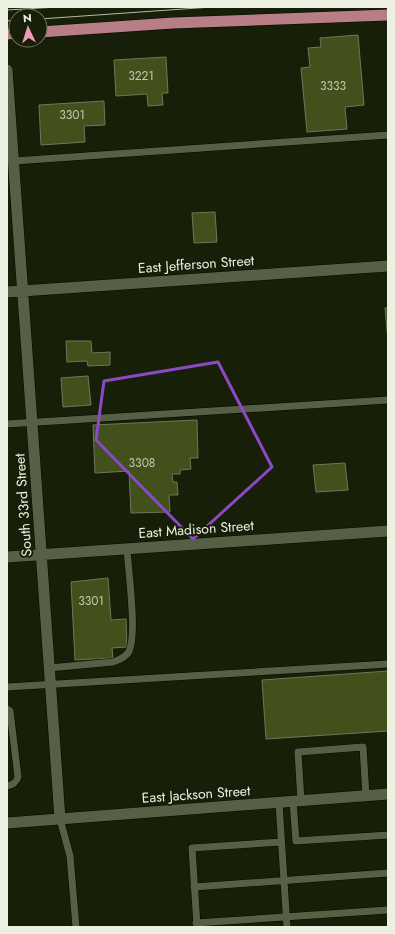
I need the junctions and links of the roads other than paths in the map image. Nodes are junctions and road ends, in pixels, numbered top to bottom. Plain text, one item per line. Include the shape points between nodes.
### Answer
1 (388, 16) edge
2 (48, 31) edge
3 (7, 70) edge
4 (9, 129) edge
5 (388, 135) edge
6 (14, 161) junction
7 (388, 266) edge
8 (24, 291) junction
9 (7, 292) edge
10 (388, 400) edge
11 (32, 423) junction
12 (7, 424) edge
13 (388, 531) edge
14 (127, 549) junction
15 (41, 555) junction
16 (7, 557) edge
17 (388, 664) edge
18 (49, 668) junction
19 (50, 684) junction
20 (7, 687) edge
21 (7, 709) edge
22 (7, 786) edge
23 (388, 794) edge
24 (366, 796) junction
25 (297, 801) junction
26 (279, 803) junction
27 (60, 819) junction
28 (7, 823) edge
29 (388, 835) edge
30 (281, 842) junction
31 (388, 873) edge
32 (284, 880) junction
33 (194, 886) junction
34 (388, 910) edge
35 (286, 917) junction
36 (196, 925) edge
37 (76, 927) edge
38 (287, 927) edge

1 - 2 main road via 173,23
3 - 4 street, South 33rd Street
4 - 6 street, South 33rd Street
5 - 6 lane
6 - 8 street, South 33rd Street
7 - 8 street, East Jefferson Street
8 - 9 street, East Jefferson Street
8 - 11 street, South 33rd Street
10 - 11 lane
11 - 12 lane
11 - 15 street, South 33rd Street
13 - 14 street, East Madison Street
14 - 15 street, East Madison Street
14 - 18 lane via 132,612 132,645 128,653 113,662
15 - 16 street, East Madison Street
15 - 18 street, South 33rd Street
17 - 19 lane
18 - 19 street, South 33rd Street
19 - 20 lane
19 - 27 street, South 33rd Street
21 - 22 lane via 10,711 18,777
23 - 24 street, East Jackson Street
24 - 25 street, East Jackson Street
24 - 25 lane via 363,748 298,752
25 - 26 street, East Jackson Street
25 - 29 lane via 296,841
26 - 27 street, East Jackson Street
26 - 30 lane
27 - 28 street, East Jackson Street
27 - 37 lane via 70,856
30 - 32 lane
30 - 33 lane via 192,848
31 - 32 lane
32 - 33 lane
32 - 35 lane
33 - 36 lane
34 - 35 lane
35 - 36 lane
35 - 38 lane

